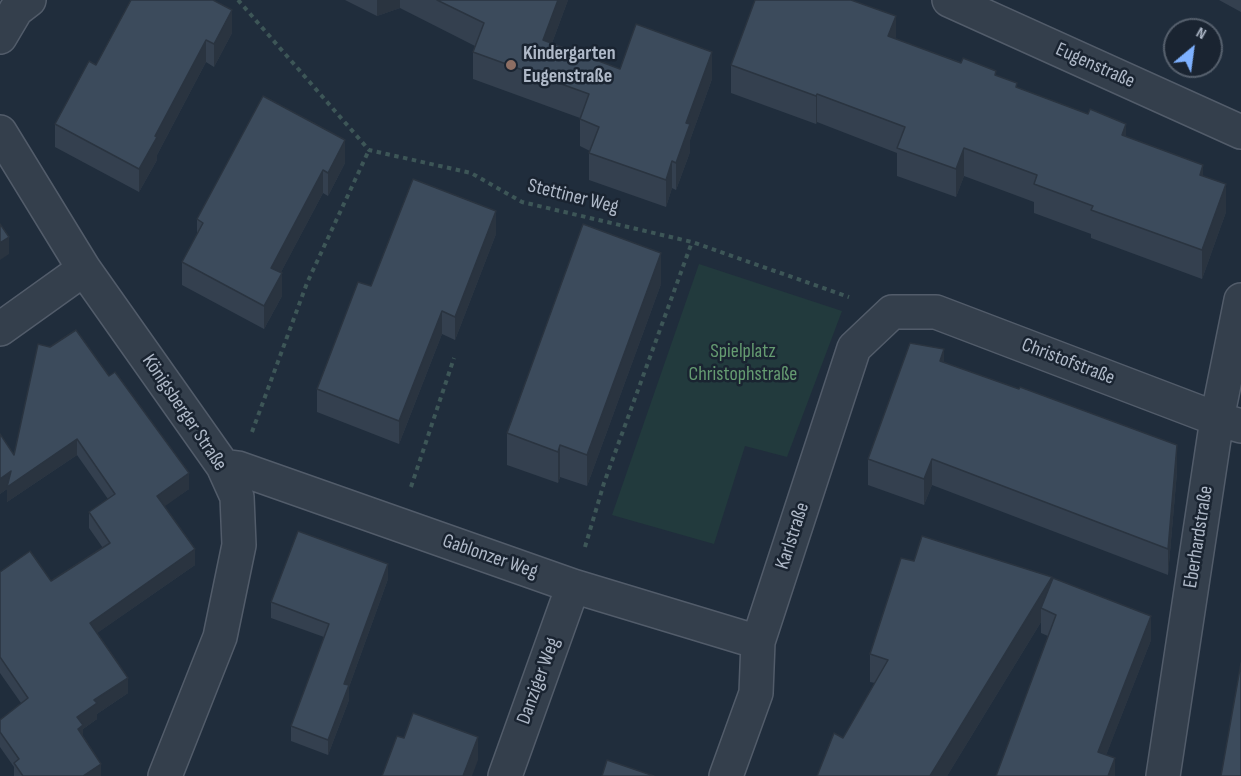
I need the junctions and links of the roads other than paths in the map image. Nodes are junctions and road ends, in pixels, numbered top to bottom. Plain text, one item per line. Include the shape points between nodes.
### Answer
1 (29, 0) edge
2 (949, 0) edge
3 (0, 38) edge
4 (0, 132) edge
5 (1241, 132) edge
6 (84, 269) junction
7 (1241, 300) edge
8 (892, 312) joint
9 (0, 328) edge
10 (1229, 423) edge
11 (231, 467) junction
12 (573, 585) junction
13 (758, 642) junction
14 (165, 776) edge
15 (505, 776) edge
16 (726, 776) edge
17 (1163, 776) edge

1 - 3 street via 15,10
2 - 5 street, Eugenstraße
4 - 6 street, Königsberger Straße
6 - 9 street
6 - 11 street, Königsberger Straße
7 - 10 street, Eberhardstraße
8 - 10 street, Christofstraße via 936,312
8 - 13 street, Karlstraße via 854,348
10 - 17 street, Eberhardstraße
11 - 12 street, Gablonzer Weg
11 - 14 street, Königsberger Straße via 239,544 220,636
12 - 13 street, Gablonzer Weg
12 - 15 street, Danziger Weg
13 - 16 street, Karlstraße via 756,693

